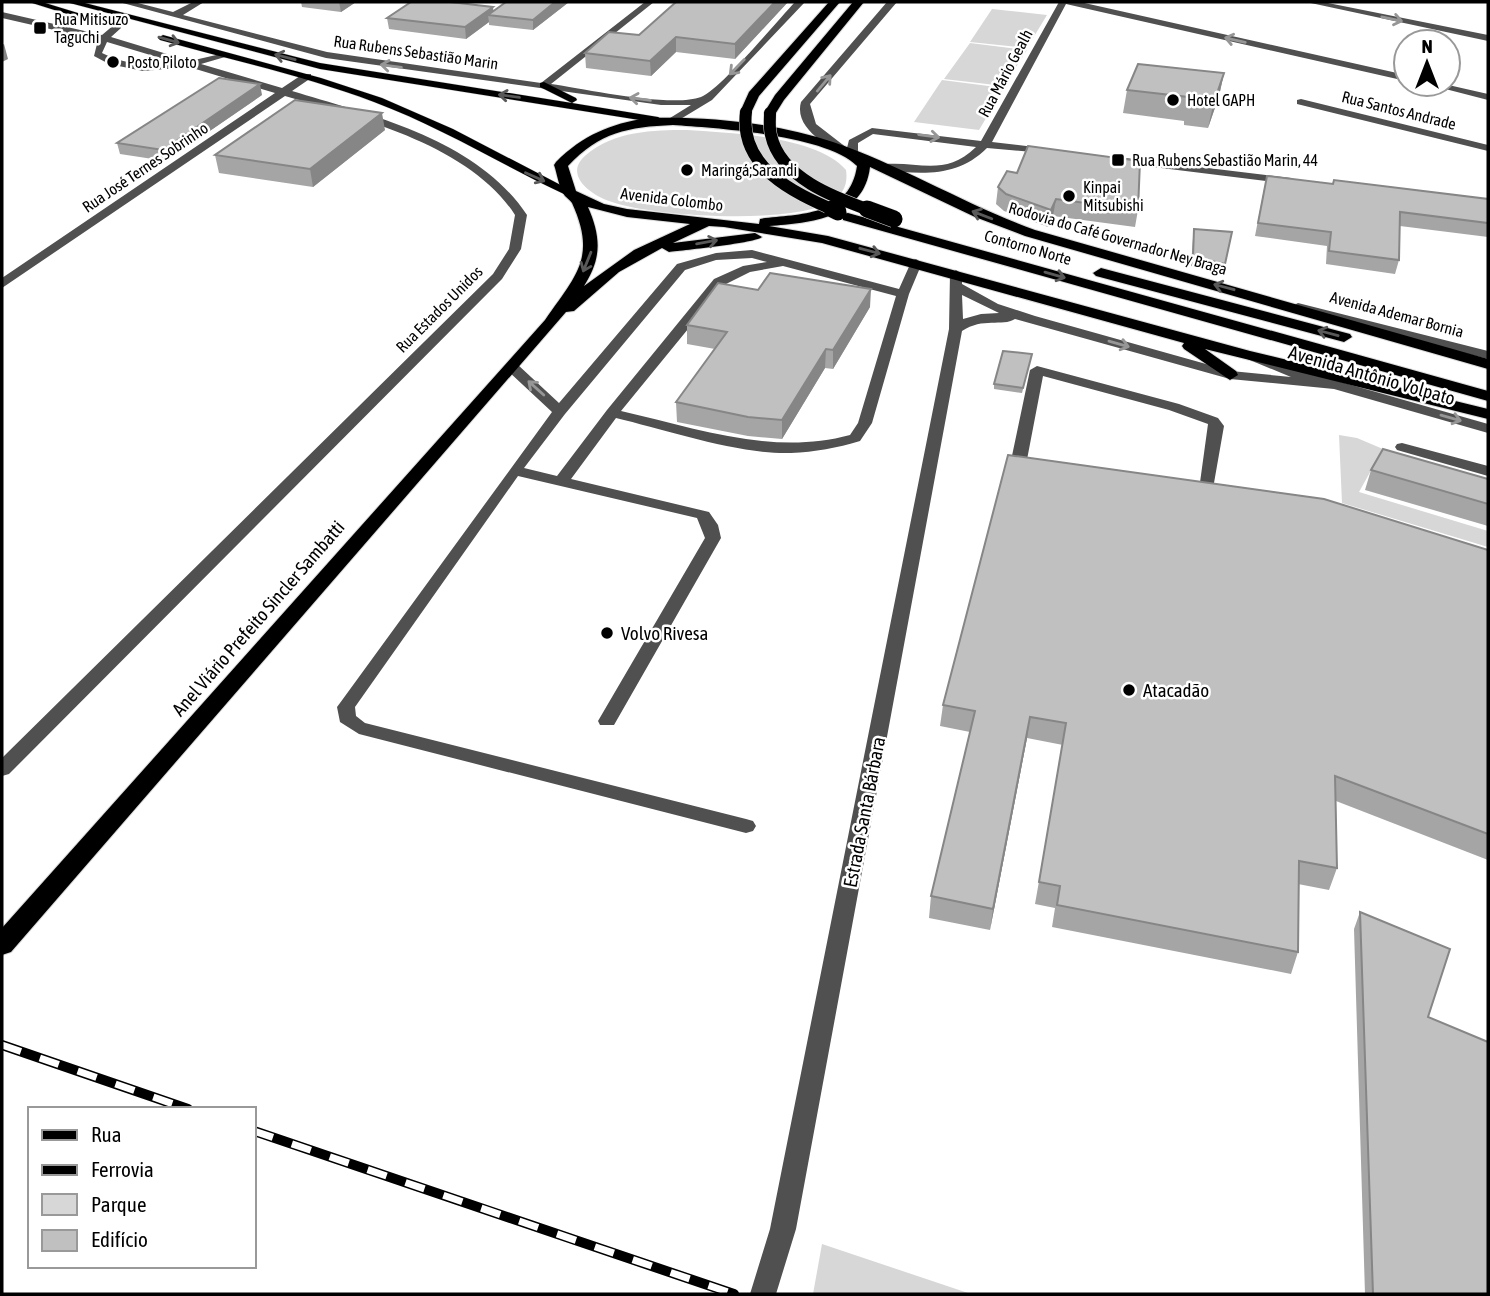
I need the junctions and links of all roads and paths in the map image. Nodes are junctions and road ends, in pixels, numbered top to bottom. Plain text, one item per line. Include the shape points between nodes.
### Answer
1 (33, 2) edge
2 (71, 2) edge
3 (129, 2) edge
4 (200, 2) edge
5 (650, 2) edge
6 (800, 2) edge
7 (835, 2) edge
8 (859, 2) edge
9 (892, 2) edge
10 (1063, 2) edge
11 (1069, 2) edge
12 (1311, 2) edge
13 (1327, 3) edge
14 (2, 15) edge
15 (175, 15) junction
16 (86, 17) junction
17 (22, 18) junction
18 (118, 26) junction
19 (131, 29) dead end
20 (157, 37) dead end
21 (1488, 38) edge
22 (102, 42) junction
23 (222, 55) junction
24 (191, 64) junction
25 (1392, 75) edge
26 (307, 76) junction
27 (544, 85) junction
28 (283, 91) junction
29 (1462, 91) edge
30 (708, 97) junction
31 (1488, 97) edge
32 (1301, 102) dead end
33 (630, 115) junction
34 (658, 120) junction
35 (674, 120) junction
36 (985, 144) junction
37 (1488, 148) edge
38 (851, 153) junction
39 (1065, 154) edge
40 (1104, 158) edge
41 (882, 167) junction
42 (1301, 183) edge
43 (573, 196) junction
44 (708, 222) junction
45 (724, 223) junction
46 (803, 236) junction
47 (639, 253) junction
48 (789, 261) junction
49 (916, 263) junction
50 (956, 280) junction
51 (2, 284) edge
52 (903, 294) junction
53 (1297, 307) junction
54 (1030, 319) junction
55 (551, 323) junction
56 (956, 329) junction
57 (1157, 330) junction
58 (1245, 355) junction
59 (1488, 355) edge
60 (1488, 364) edge
61 (512, 367) junction
62 (1230, 375) junction
63 (1488, 376) edge
64 (1336, 385) junction
65 (1488, 396) edge
66 (560, 411) junction
67 (612, 413) junction
68 (1488, 414) edge
69 (1488, 429) edge
70 (1402, 447) dead end
71 (1017, 470) edge
72 (514, 471) junction
73 (1488, 471) edge
74 (561, 481) junction
75 (1206, 497) edge
76 (607, 721) dead end
77 (2, 769) edge
78 (746, 826) dead end
79 (4, 943) edge
80 (763, 1294) edge

1 - 16 main road
33 -> 2 main road via 320,66
3 - 15 street, Rua Rubens Sebastião Marin
4 - 15 street
5 - 27 street
6 -> 30 street
7 -> 65 highway, Contorno Norte, bridge via 753,95 744,118 750,152 776,178 809,200 848,217
63 -> 8 highway, Contorno Norte, bridge via 894,219 816,187 793,171 777,151 770,113
38 -> 9 street via 811,125 805,104
10 - 36 street, Rua Mário Gealh
25 -> 11 street
12 - 13 street
13 -> 21 street
14 - 17 street
27 -> 15 street, Rua Rubens Sebastião Marin via 352,60
16 - 17 street
16 - 18 main road
17 - 22 street, Rua Estados Unidos
17 - 22 street
18 - 19 main road
18 - 22 street
20 -> 23 main road, Avenida Colombo
22 - 24 street, Rua Estados Unidos
22 - 24 street via 100,57 143,70
23 - 24 street
23 - 26 main road, Avenida Colombo
24 - 28 street, Rua Estados Unidos
26 - 28 street, Rua José Ternes Sobrinho
26 -> 43 main road, Avenida Colombo via 407,111
30 -> 27 street, Rua Rubens Sebastião Marin via 661,102
27 - 33 main road via 571,100
28 - 51 street, Rua José Ternes Sobrinho
28 - 77 street, Rua Estados Unidos via 414,134 482,175 505,191 522,215 515,249 498,276
29 - 31 street
30 - 35 street
32 - 37 street, Rua Santos Andrade
33 - 34 main road
34 - 35 highway
34 - 43 highway, Anel Viário Prefeito Sincler Sambatti via 615,130 577,146 561,165
35 - 38 highway via 783,134
38 -> 36 street via 853,142 872,131
36 - 39 street
36 - 41 street, Rua Mário Gealh via 973,158 954,168
38 - 41 highway, Rodovia do Café Governador Ney Braga
38 - 45 highway via 864,165 864,177 844,205 811,216
40 - 42 street
53 -> 41 highway, Rodovia do Café Governador Ney Braga via 1031,233
43 - 44 highway, Avenida Colombo via 627,213
43 -> 55 highway, Anel Viário Prefeito Sincler Sambatti via 592,239 591,255
44 - 45 highway, Avenida Colombo
44 - 47 highway, Anel Viário Prefeito Sincler Sambatti
45 - 46 highway, Avenida Colombo
47 -> 46 highway via 741,237
46 -> 49 highway, Avenida Colombo
47 - 55 highway, Anel Viário Prefeito Sincler Sambatti
48 - 52 street
48 - 66 street via 732,253 681,267
48 - 67 street via 747,269 719,282
49 - 50 highway, Avenida Colombo
49 - 52 street
50 - 54 street via 993,307
50 - 56 street, Estrada Santa Bárbara
50 - 57 highway, Avenida Colombo
52 - 67 street via 866,423 855,438 788,449 740,443
53 - 59 street, Avenida Ademar Bornia
53 - 60 highway, Rodovia do Café Governador Ney Braga
54 - 56 street via 978,318
54 -> 62 street
55 - 61 highway, Anel Viário Prefeito Sincler Sambatti
56 - 80 street, Estrada Santa Bárbara via 783,1229
57 - 58 highway, Avenida Colombo
57 - 62 highway via 1207,356
58 - 64 street, Avenida Antônio Volpato
58 - 68 highway, Avenida Colombo
66 -> 61 street
61 - 79 highway, Anel Viário Prefeito Sincler Sambatti
62 - 64 street
64 -> 69 street, Avenida Antônio Volpato
66 - 72 street
67 - 74 street
70 - 73 street
71 - 75 street via 1037,370 1213,421 1217,426
72 - 74 street
72 - 78 street via 346,706 347,718 359,728
74 - 76 street via 704,515 713,538

